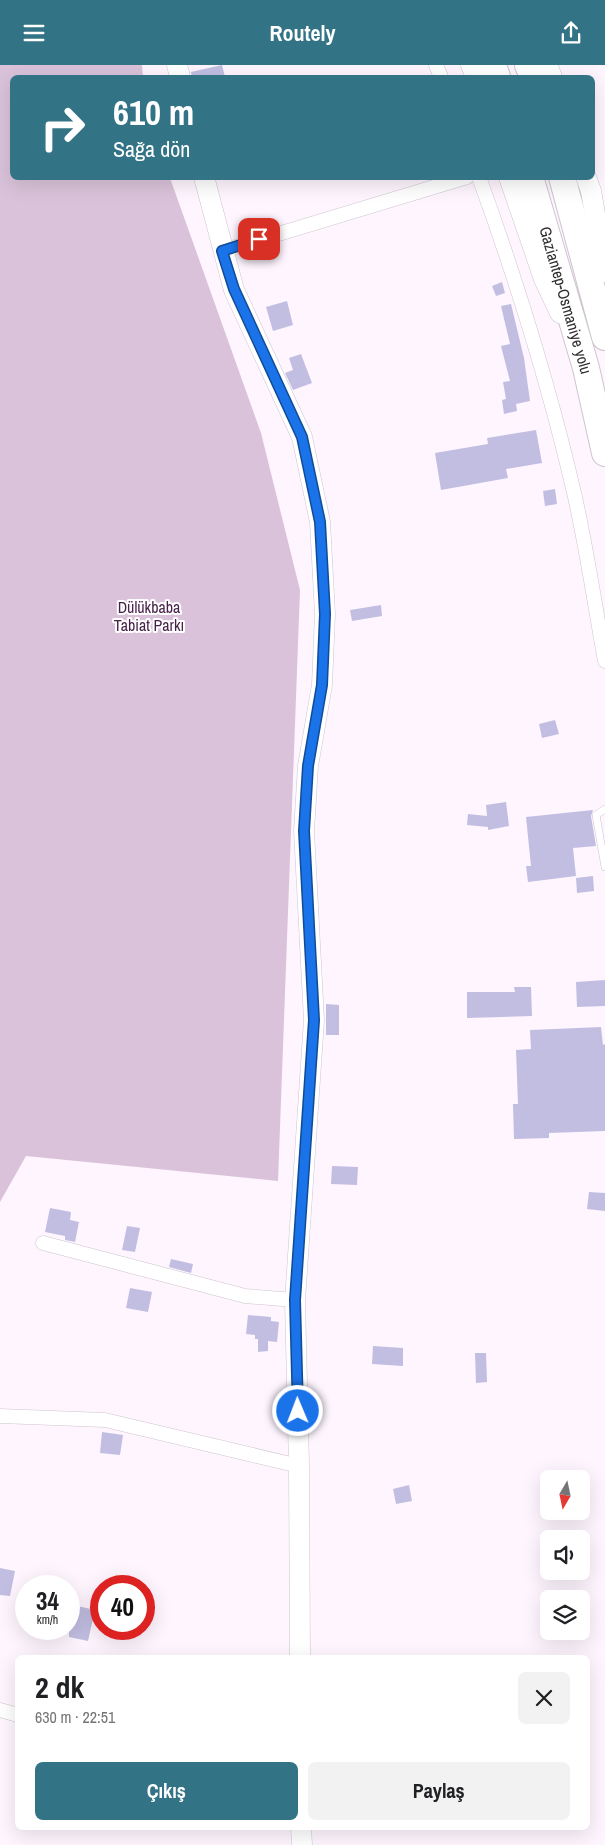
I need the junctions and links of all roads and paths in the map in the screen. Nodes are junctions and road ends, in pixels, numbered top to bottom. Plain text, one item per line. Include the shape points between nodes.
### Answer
1 (205, 180) edge
2 (457, 180) edge
3 (480, 180) edge
4 (510, 180) edge
5 (531, 180) edge
6 (563, 180) edge
7 (587, 180) edge
8 (222, 251) junction
9 (605, 272) edge
10 (605, 337) edge
11 (586, 368) junction
12 (605, 453) edge
13 (605, 661) edge
14 (605, 809) edge
15 (605, 867) edge
16 (43, 1243) dead end
17 (295, 1300) junction
18 (0, 1416) edge
19 (300, 1466) junction
20 (300, 1655) edge
21 (0, 1711) edge
22 (15, 1714) edge
23 (301, 1830) edge
24 (302, 1845) edge

1 - 8 street
2 - 8 street
3 - 13 street via 511,264 565,459
4 - 11 street via 544,279
5 - 11 highway, Gaziantep-Osmaniye yolu
6 - 10 highway, Gaziantep-Osmaniye yolu
7 - 9 street
8 - 17 street via 234,289 302,437 320,522 325,614 322,685 308,766 304,831 314,1020
11 - 12 highway, Gaziantep-Osmaniye yolu
14 - 15 lane via 596,815
16 - 17 street via 245,1296
17 - 19 street
18 - 19 street via 105,1420
19 - 20 street
21 - 22 street
23 - 24 street

